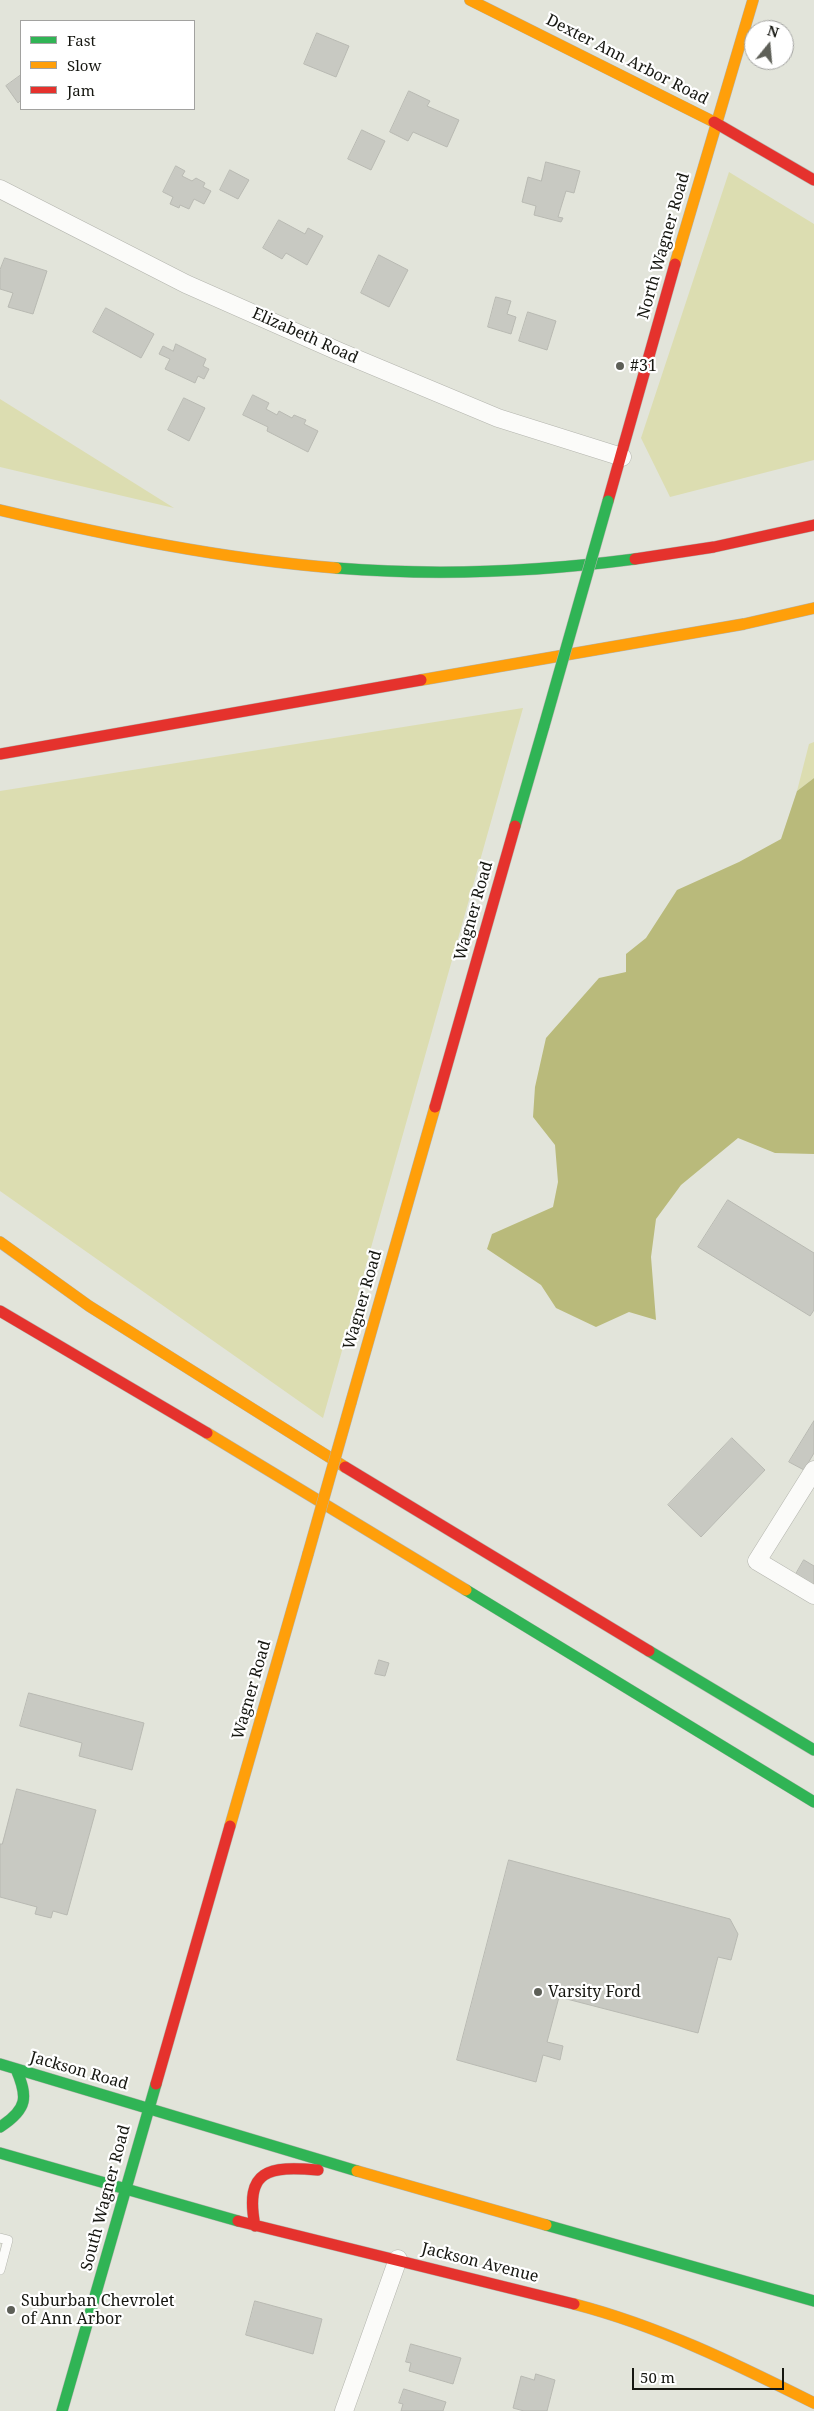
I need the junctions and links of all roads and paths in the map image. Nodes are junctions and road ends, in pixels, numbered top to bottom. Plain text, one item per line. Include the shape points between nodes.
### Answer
1 (470, 0) edge
2 (753, 0) edge
3 (715, 123) junction
4 (814, 180) edge
5 (0, 189) edge
6 (622, 456) junction
7 (608, 501) joint
8 (0, 510) edge
9 (814, 525) edge
10 (814, 608) edge
11 (0, 754) edge
12 (0, 1242) edge
13 (0, 1311) edge
14 (814, 1470) edge
15 (814, 1595) edge
16 (814, 1750) edge
17 (793, 1789) junction
18 (814, 1802) edge
19 (814, 1806) edge
20 (0, 2064) edge
21 (16, 2069) junction
22 (148, 2108) junction
23 (0, 2127) edge
24 (0, 2153) edge
25 (370, 2175) junction
26 (126, 2190) junction
27 (255, 2226) junction
28 (0, 2238) edge
29 (398, 2259) junction
30 (0, 2270) edge
31 (814, 2301) edge
32 (814, 2403) edge
33 (62, 2411) edge
34 (344, 2411) edge

1 - 3 main road, Dexter Ann Arbor Road
2 - 3 main road, North Wagner Road
3 - 4 main road, Dexter Ann Arbor Road
3 - 6 main road, North Wagner Road
5 - 6 street, Elizabeth Road via 186,284 340,352 498,418
6 - 7 main road, North Wagner Road
7 - 22 main road, Wagner Road, bridge
8 - 9 main road via 79,530 184,550 317,566 408,572 512,570 646,558 750,541
10 - 11 main road via 735,626
12 - 16 main road via 89,1306 278,1424
13 - 17 main road via 238,1451
14 - 15 street via 758,1561
17 - 18 main road
17 - 19 main road
20 - 21 main road, Jackson Road
21 - 22 main road, Jackson Road
21 - 23 main road via 24,2088 22,2105 17,2116
22 - 25 main road
22 - 26 main road, South Wagner Road
24 - 26 main road
25 - 27 main road via 293,2167 273,2170 259,2178 252,2191 250,2208
25 - 31 main road
26 - 27 main road, Jackson Avenue
26 - 33 main road, South Wagner Road
27 - 29 main road, Jackson Avenue
28 - 30 lane via 8,2240
29 - 32 main road, Jackson Avenue via 578,2305 662,2332 721,2356
29 - 34 street

